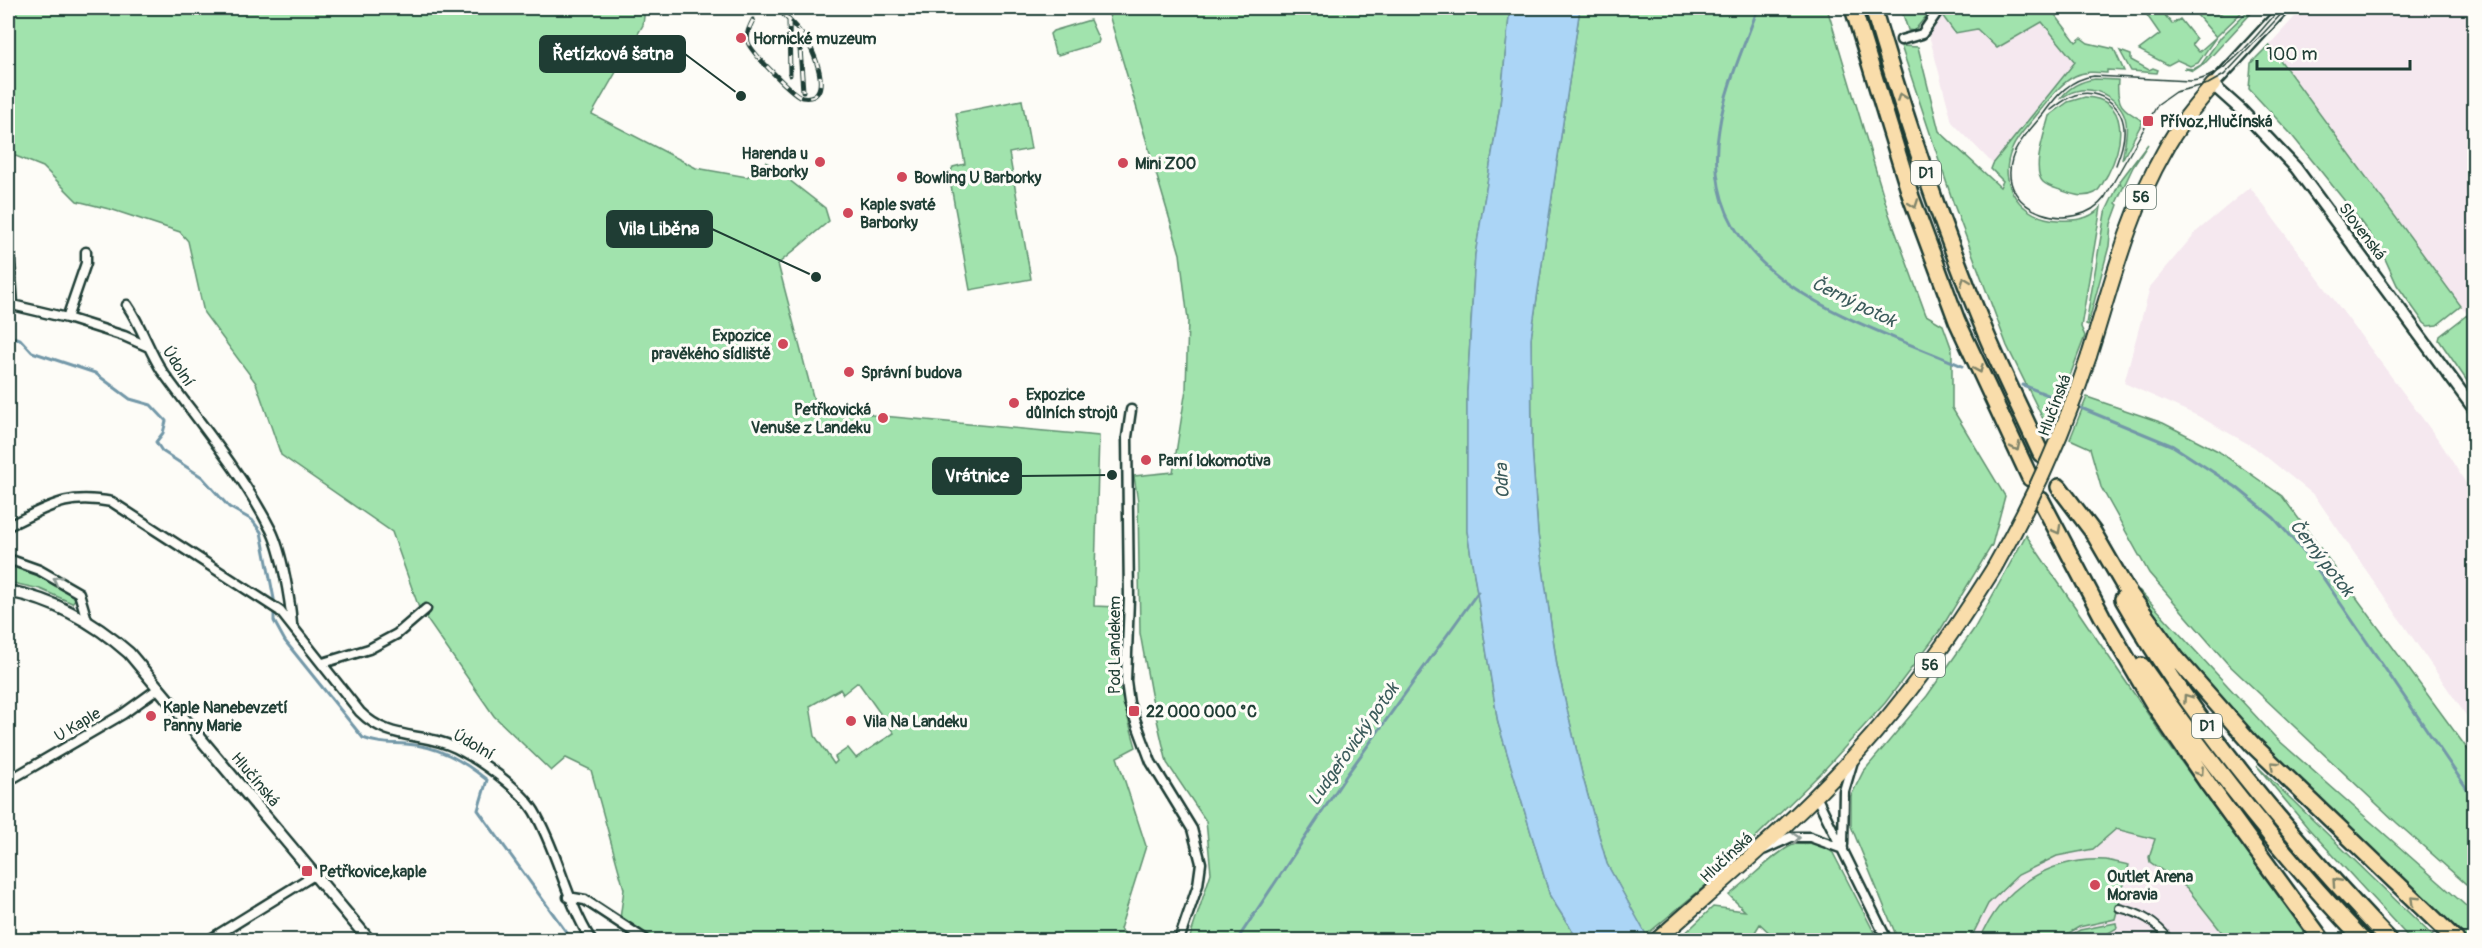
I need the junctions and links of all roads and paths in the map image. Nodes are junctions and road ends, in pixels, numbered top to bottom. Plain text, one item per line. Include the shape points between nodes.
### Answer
1 (1853, 8) edge
2 (1873, 8) edge
3 (1940, 8) edge
4 (2284, 8) edge
5 (1901, 40) dead end
6 (2213, 85) junction
7 (8, 230) edge
8 (86, 252) dead end
9 (10, 304) edge
10 (127, 305) dead end
11 (67, 318) junction
12 (149, 347) junction
13 (2475, 409) edge
14 (1131, 410) dead end
15 (2041, 454) dead end
16 (2030, 478) dead end
17 (2041, 500) dead end
18 (8, 526) edge
19 (8, 559) edge
20 (2074, 560) junction
21 (8, 591) edge
22 (426, 609) dead end
23 (87, 620) junction
24 (292, 624) junction
25 (322, 663) junction
26 (159, 688) junction
27 (1855, 755) junction
28 (8, 781) edge
29 (1816, 796) junction
30 (1844, 849) junction
31 (1751, 856) junction
32 (314, 875) junction
33 (568, 897) junction
34 (2119, 908) dead end
35 (1178, 938) edge
36 (209, 940) edge
37 (369, 940) edge
38 (591, 940) edge
39 (646, 940) edge
40 (1657, 940) edge
41 (1887, 940) edge
42 (2170, 940) edge
43 (2322, 940) edge
44 (2363, 940) edge
45 (2389, 940) edge
46 (2456, 940) edge

1 -> 16 highway, D1 via 1911,196 1957,321
15 -> 2 highway, D1 via 1986,335 1931,186
3 - 5 street via 1922,34
4 - 6 street, Hlučínská
6 - 13 street, Slovenská via 2296,168
6 - 27 main road, Hlučínská / 56, bridge via 2175,134 2146,186 2127,234 2090,356 2052,456 2024,515 1994,568 1923,674
7 - 9 street, Údolní
8 - 11 street via 86,263
9 - 11 street, Údolní
10 - 12 street, Údolní via 142,327
11 - 12 street, Údolní
12 - 24 street, Údolní via 272,532 290,599
14 - 35 street, Pod Landekem via 1127,437 1129,703 1151,762 1192,829 1201,863 1198,885
17 -> 20 highway, D1
18 - 24 street, Údolní via 66,499 112,502 280,611
23 -> 19 street via 79,593 39,570
20 -> 43 highway, D1 via 2153,703
20 - 44 highway, D1 via 2134,654 2220,775
21 - 23 street, Hlučínská via 60,606
22 - 25 street via 397,634 369,649
23 - 26 street, Hlučínská via 129,653
24 - 25 street, Údolní
25 - 33 street, Údolní via 371,723 455,747 520,795 546,836
26 - 28 street, U Kaple via 123,714
26 - 32 street, Hlučínská
27 - 29 main road, Hlučínská / 56
27 - 30 street via 1842,808
29 - 30 street
29 - 31 main road, Hlučínská / 56
31 -> 30 street via 1791,837 1810,837
30 - 41 street
31 - 40 main road, Hlučínská / 56
32 - 36 street
32 - 37 street, Hlučínská
33 - 38 street, Údolní
33 - 39 street via 585,900
34 - 42 street via 2154,922
45 - 46 highway, D1 via 2234,762 2198,713 2149,645 2056,481 2176,658 2252,744

